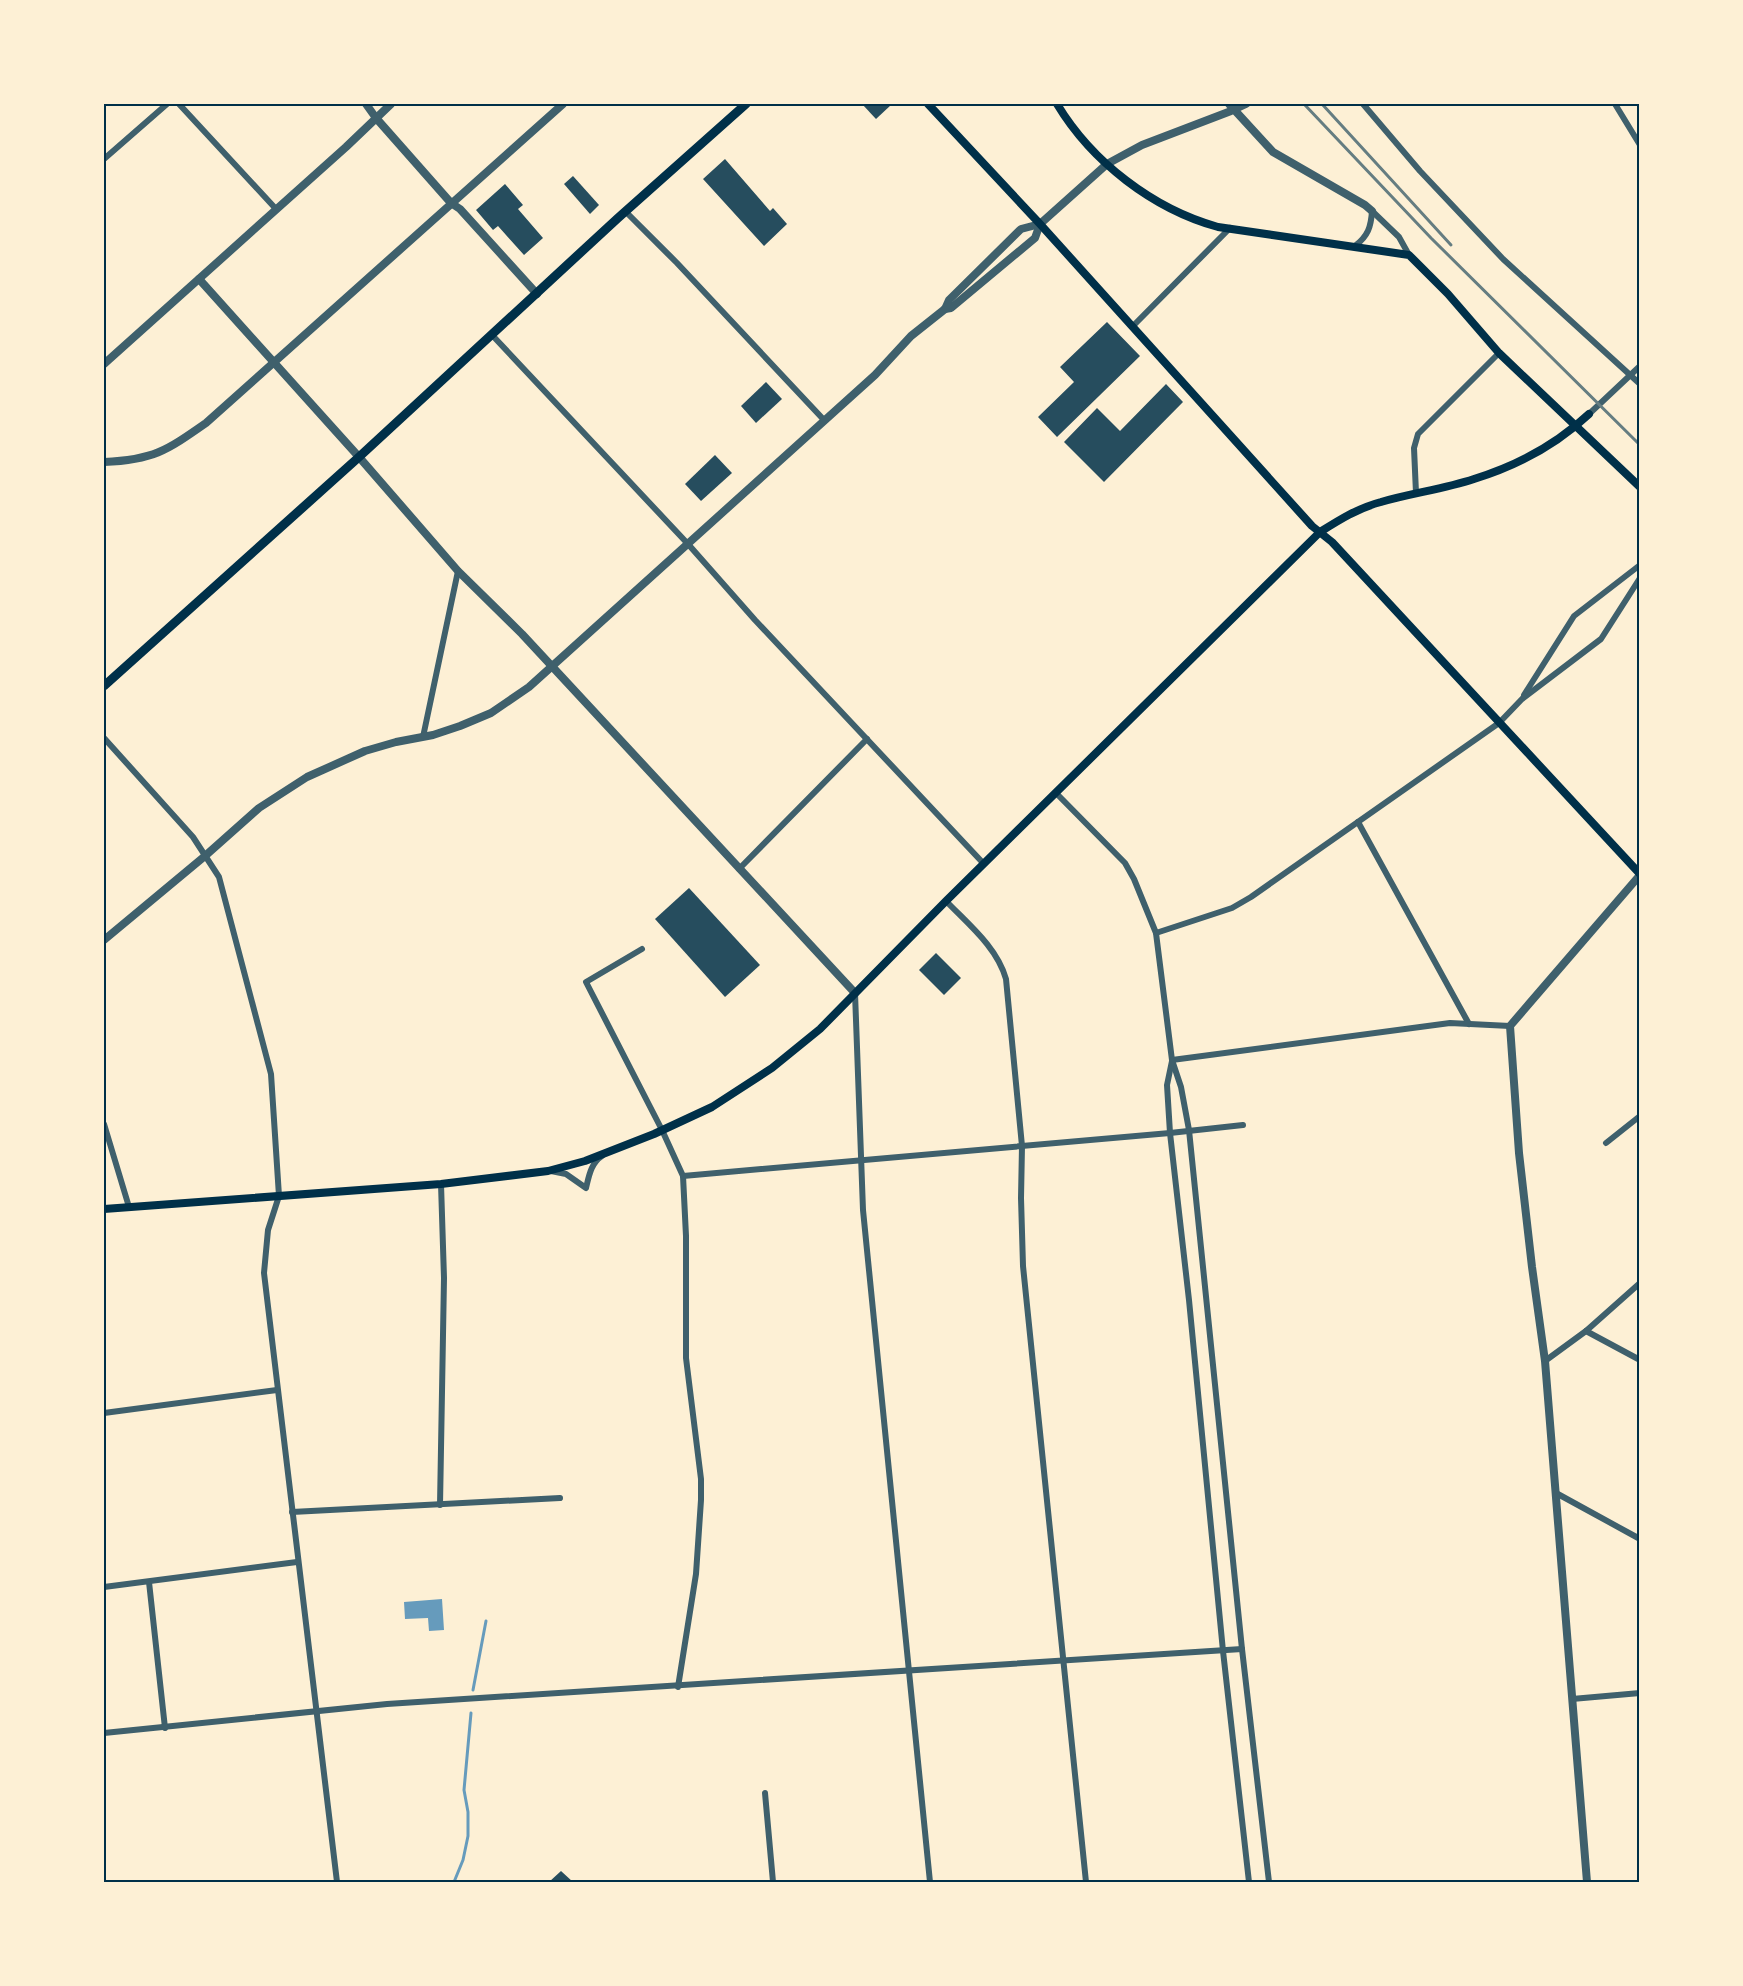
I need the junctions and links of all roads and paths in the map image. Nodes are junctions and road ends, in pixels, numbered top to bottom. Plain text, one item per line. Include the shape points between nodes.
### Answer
1 (167, 104) edge
2 (179, 104) edge
3 (366, 104) edge
4 (392, 104) edge
5 (563, 104) edge
6 (743, 104) edge
7 (928, 104) edge
8 (1057, 104) edge
9 (1246, 104) edge
10 (1364, 104) edge
11 (1615, 104) edge
12 (1232, 107) edge
13 (376, 118) junction
14 (1640, 145) edge
15 (104, 159) edge
16 (1107, 164) junction
17 (451, 203) junction
18 (276, 209) junction
19 (1372, 211) junction
20 (626, 212) junction
21 (1040, 224) junction
22 (1230, 228) junction
23 (1355, 246) junction
24 (1409, 255) junction
25 (198, 279) junction
26 (537, 294) junction
27 (945, 309) junction
28 (1133, 326) junction
29 (492, 335) junction
30 (1499, 353) junction
31 (274, 362) junction
32 (104, 364) edge
33 (1640, 366) edge
34 (1630, 375) junction
35 (1640, 384) edge
36 (1589, 414) joint
37 (824, 420) junction
38 (1576, 426) junction
39 (359, 457) junction
40 (104, 462) edge
41 (1640, 487) edge
42 (1416, 494) junction
43 (1320, 532) junction
44 (688, 544) junction
45 (1640, 565) edge
46 (458, 571) junction
47 (1640, 578) edge
48 (552, 666) junction
49 (104, 686) edge
50 (1522, 699) junction
51 (1499, 723) junction
52 (423, 737) junction
53 (104, 738) edge
54 (867, 739) junction
55 (1056, 794) junction
56 (1358, 822) junction
57 (205, 856) junction
58 (984, 864) junction
59 (739, 869) junction
60 (1640, 875) edge
61 (946, 901) junction
62 (1156, 933) junction
63 (104, 940) edge
64 (642, 949) dead end
65 (855, 993) junction
66 (1469, 1024) junction
67 (1510, 1026) junction
68 (1172, 1060) junction
69 (1640, 1116) edge
70 (104, 1124) edge
71 (1243, 1125) dead end
72 (662, 1130) junction
73 (1189, 1130) junction
74 (1170, 1133) junction
75 (1606, 1143) dead end
76 (1022, 1146) junction
77 (607, 1153) junction
78 (861, 1159) junction
79 (548, 1171) junction
80 (683, 1176) junction
81 (441, 1184) junction
82 (279, 1196) junction
83 (129, 1207) junction
84 (104, 1209) edge
85 (1640, 1283) edge
86 (1586, 1331) junction
87 (1640, 1360) edge
88 (1545, 1361) junction
89 (278, 1390) junction
90 (104, 1413) edge
91 (1556, 1493) junction
92 (560, 1498) dead end
93 (440, 1505) junction
94 (292, 1512) junction
95 (1640, 1539) edge
96 (297, 1562) junction
97 (149, 1582) junction
98 (104, 1587) edge
99 (1242, 1649) junction
100 (1223, 1651) junction
101 (1064, 1661) junction
102 (909, 1671) junction
103 (678, 1687) junction
104 (1640, 1693) edge
105 (1572, 1699) junction
106 (316, 1712) junction
107 (165, 1728) junction
108 (104, 1733) edge
109 (765, 1793) dead end
110 (337, 1882) edge
111 (773, 1882) edge
112 (930, 1882) edge
113 (1086, 1882) edge
114 (1249, 1882) edge
115 (1269, 1882) edge
116 (1587, 1882) edge

1 - 15 street
2 - 18 street
3 - 13 street
4 - 13 street
5 - 17 street
6 - 20 main road
7 - 21 main road
8 - 16 main road
9 - 12 street
10 - 34 street via 1420,171 1503,259
11 - 14 street
12 - 16 street
12 - 19 street via 1273,152
13 - 17 street
13 - 18 street
16 - 21 street
16 - 22 main road via 1170,209 1200,222
17 - 26 street
17 - 31 street
18 - 25 street
19 - 23 street via 1371,226
19 - 24 street via 1399,237
20 - 26 main road
20 - 37 street
21 - 27 street via 1034,240
21 - 27 street via 1021,229 949,300
21 - 28 main road
22 - 23 main road
22 - 28 street
23 - 24 main road
24 - 30 main road
25 - 31 street
25 - 32 street
26 - 29 main road
27 - 37 street via 911,336 875,375
28 - 43 main road
29 - 39 main road
29 - 44 street
30 - 38 main road
30 - 42 street via 1418,434 1414,448
31 - 39 street
31 - 40 street via 206,423 169,449 142,458
33 - 34 street
34 - 35 street
34 - 36 street
36 - 38 main road
37 - 44 street
38 - 41 main road
38 - 42 main road via 1501,470
39 - 46 street
39 - 49 main road
42 - 43 main road via 1379,502
43 - 51 main road
43 - 55 main road
44 - 48 street
44 - 54 street
45 - 50 street via 1574,616
46 - 48 street
46 - 52 street
47 - 50 street via 1601,639
48 - 52 street via 491,713
48 - 59 street
50 - 51 street
51 - 56 street
51 - 60 main road
52 - 57 street via 365,751 307,777 259,808
53 - 57 street via 193,837
54 - 58 street
54 - 59 street
55 - 58 main road
55 - 62 street via 1125,863
56 - 62 street via 1232,908
56 - 66 street
57 - 63 street
57 - 82 street via 219,877 271,1074
58 - 61 main road
59 - 65 street
60 - 67 street
61 - 65 main road
61 - 76 street via 993,951 1004,973
62 - 68 street
64 - 72 street via 586,982
65 - 72 main road via 820,1029 772,1068 712,1107
65 - 78 street
66 - 67 street
66 - 68 street via 1450,1023
67 - 88 street via 1520,1164
68 - 73 street
68 - 74 street via 1167,1085
69 - 75 street
70 - 83 street
71 - 73 street
72 - 77 main road
72 - 80 street
73 - 74 street
73 - 99 street
74 - 76 street
74 - 100 street
76 - 78 street
76 - 101 street via 1023,1266
77 - 79 main road
77 - 79 street via 592,1168 586,1188 566,1174
78 - 80 street
78 - 102 street via 874,1339
79 - 81 main road
80 - 103 street via 686,1358 701,1500 696,1574
81 - 82 main road
81 - 93 street via 444,1278
82 - 83 main road
82 - 89 street via 268,1230 264,1273
83 - 84 main road
85 - 86 street
86 - 87 street
86 - 88 street
88 - 91 street
89 - 90 street
89 - 94 street
91 - 95 street
91 - 105 street
92 - 93 street
93 - 94 street
94 - 96 street
96 - 97 street
96 - 106 street
97 - 98 street
97 - 107 street
99 - 100 street
99 - 115 street
100 - 101 street
100 - 114 street
101 - 102 street
101 - 113 street
102 - 103 street
102 - 112 street
103 - 106 street via 387,1704
104 - 105 street
105 - 116 street
106 - 107 street
106 - 110 street
107 - 108 street
109 - 111 street

